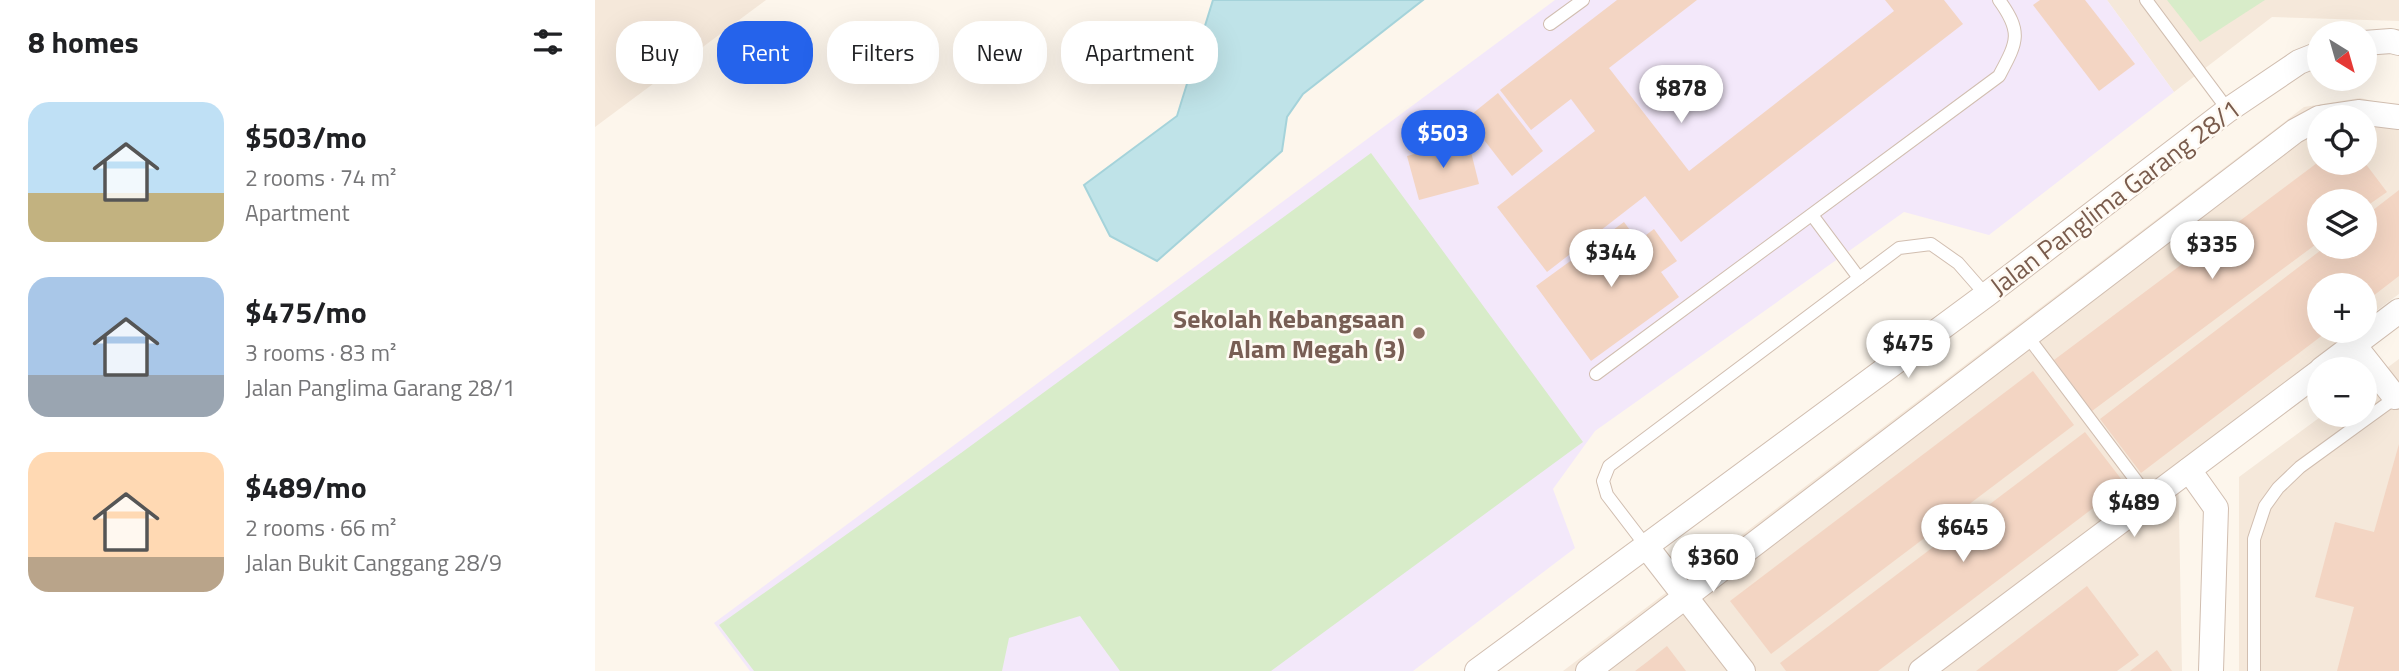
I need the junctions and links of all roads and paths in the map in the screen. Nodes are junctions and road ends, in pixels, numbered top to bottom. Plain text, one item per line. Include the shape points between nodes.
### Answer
1 (1583, 0) edge
2 (1999, 0) edge
3 (2146, 0) edge
4 (1550, 24) dead end
5 (2377, 42) edge
6 (2399, 43) edge
7 (2307, 59) edge
8 (2228, 110) junction
9 (2377, 114) edge
10 (2399, 117) edge
11 (2307, 124) edge
12 (1812, 215) junction
13 (1859, 278) junction
14 (1986, 295) junction
15 (2397, 317) edge
16 (2028, 337) junction
17 (2354, 345) junction
18 (2338, 357) edge
19 (1596, 374) dead end
20 (2307, 380) edge
21 (2397, 396) edge
22 (2189, 470) junction
23 (2150, 499) junction
24 (1646, 546) junction
25 (1686, 597) junction
26 (1477, 671) edge
27 (1588, 671) edge
28 (1744, 671) edge
29 (1921, 671) edge
30 (2211, 671) edge
31 (2254, 671) edge

1 - 4 lane
2 - 12 lane via 2013,20 2015,47 1999,76
3 - 8 lane
5 - 6 street
7 - 8 street, Jalan Panglima Garang 28/1
8 - 14 street, Jalan Panglima Garang 28/1
9 - 10 street
11 - 16 street
12 - 13 lane
12 - 19 lane
13 - 14 lane via 1899,248 1931,244 1958,263
13 - 24 lane via 1609,466 1603,481 1607,495
14 - 24 street, Jalan Panglima Garang 28/1
15 - 17 street
16 - 23 lane
16 - 25 street
17 - 18 street
17 - 21 street
20 - 22 street
21 - 31 lane via 2300,467 2265,506 2253,539
22 - 23 street
22 - 30 street via 2216,508
23 - 29 street
24 - 25 street
24 - 26 street, Jalan Panglima Garang 28/1
25 - 27 street
25 - 28 street

